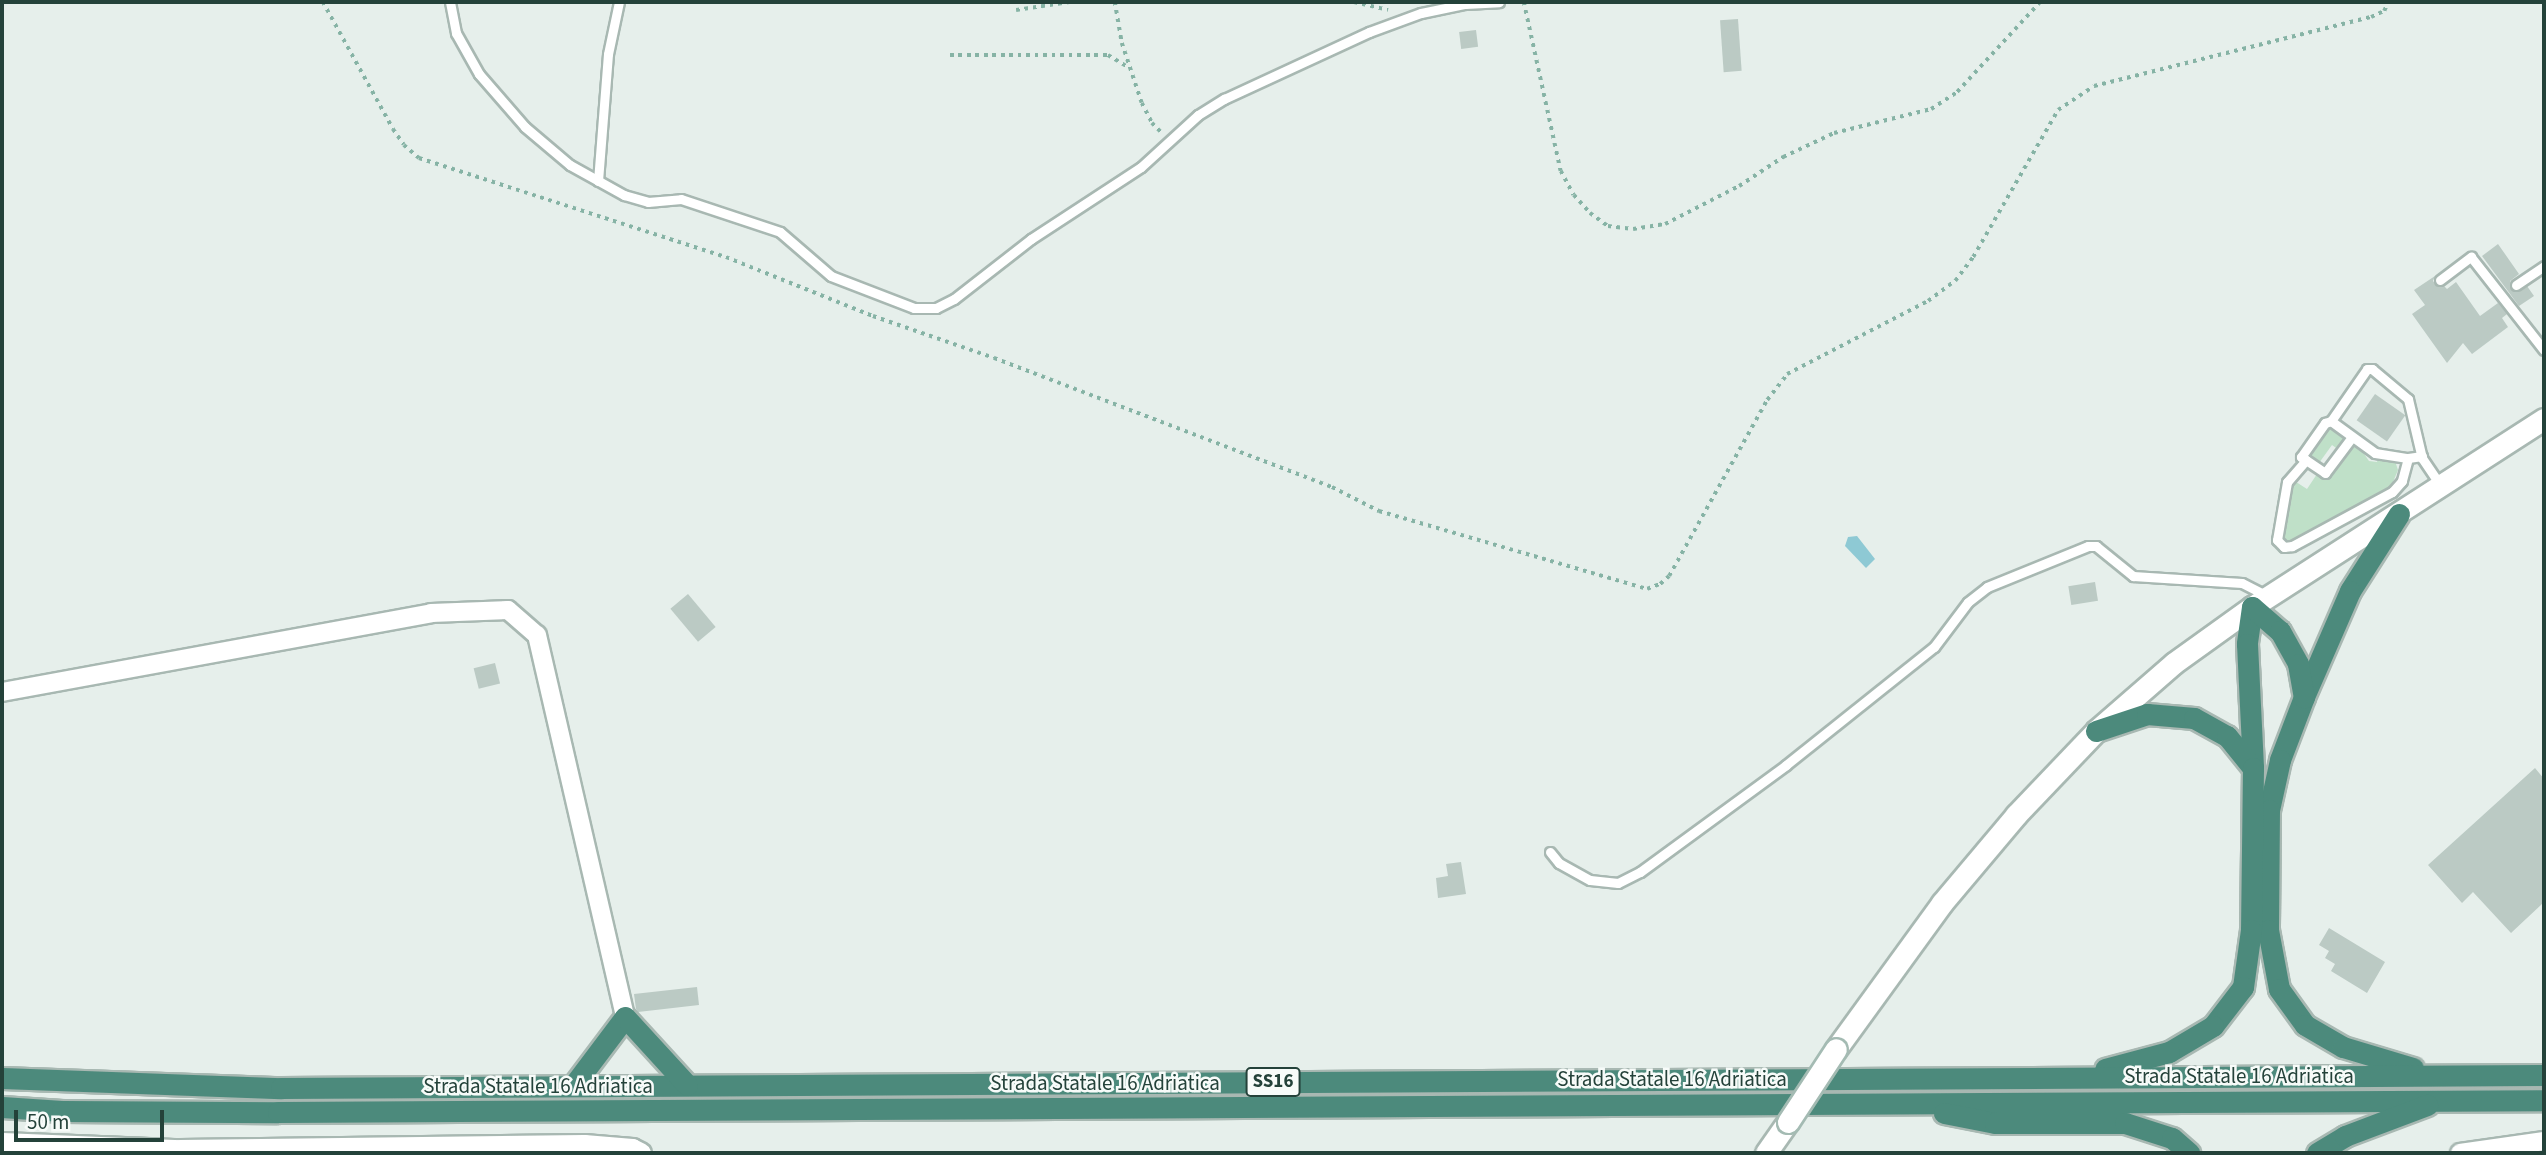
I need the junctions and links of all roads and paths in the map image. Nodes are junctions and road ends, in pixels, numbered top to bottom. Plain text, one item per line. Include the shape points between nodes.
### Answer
1 (323, 2) edge
2 (450, 2) edge
3 (619, 2) edge
4 (1069, 2) edge
5 (1115, 2) edge
6 (1499, 2) edge
7 (1524, 2) edge
8 (2040, 2) edge
9 (2388, 2) edge
10 (1016, 10) dead end
11 (950, 55) dead end
12 (1130, 68) junction
13 (1170, 140) junction
14 (598, 181) junction
15 (2544, 266) edge
16 (2440, 279) dead end
17 (2516, 285) dead end
18 (2544, 350) edge
19 (2544, 418) edge
20 (2331, 421) junction
21 (2352, 436) junction
22 (2422, 456) junction
23 (2408, 458) junction
24 (2306, 460) junction
25 (2441, 487) junction
26 (2399, 514) junction
27 (2261, 602) junction
28 (2, 692) edge
29 (2304, 697) junction
30 (2096, 731) junction
31 (2253, 768) junction
32 (1550, 852) dead end
33 (625, 1017) junction
34 (2435, 1075) junction
35 (2544, 1075) edge
36 (2074, 1077) junction
37 (2, 1078) edge
38 (687, 1085) junction
39 (573, 1086) junction
40 (2439, 1100) junction
41 (2544, 1100) edge
42 (1898, 1104) junction
43 (2, 1107) edge
44 (2544, 1141) edge
45 (2, 1143) edge
46 (640, 1153) edge
47 (1766, 1153) edge
48 (2189, 1153) edge
49 (2317, 1153) edge
50 (2460, 1153) edge

1 - 9 path via 393,129 419,158 726,257 1332,487 1379,511 1647,589 1669,576 1767,400 1787,374 1928,301 1955,281 2058,110 2094,86 2371,17 2384,11
2 - 14 lane via 456,33 479,74 525,127 570,165
3 - 14 lane via 608,54
4 - 10 path
5 - 12 path
6 - 13 lane via 1421,13 1369,32 1224,99
7 - 8 path via 1561,171 1590,213 1608,226 1633,229 1665,224 1834,133 1931,109 1957,92
11 - 12 path via 1108,55
12 - 13 path via 1152,123
13 - 14 lane via 1141,167 936,308 914,308 831,276 780,232 681,199 648,202
15 - 17 lane
16 - 18 lane via 2471,257
19 - 25 street
20 - 21 lane
20 - 22 lane via 2367,369 2372,369 2408,399
20 - 24 lane via 2301,457
21 - 23 lane via 2375,453
21 - 24 lane via 2325,473
22 - 23 lane
22 - 25 lane
23 - 24 lane via 2402,481 2392,492 2284,547 2276,532 2287,482
25 - 26 street
26 - 27 street
26 - 29 highway via 2350,591
27 - 29 highway via 2298,664
27 - 30 street via 2174,663
27 - 31 highway via 2247,644
27 - 32 lane via 2242,583 2133,576 2096,546 2088,546 1987,587 1968,602 1934,647 1786,765 1640,872 1618,883 1590,880 1559,863
28 - 33 street via 431,613 508,610 537,635
29 - 34 highway via 2280,760 2269,810 2268,930 2279,989 2305,1025 2343,1047
30 - 31 highway via 2147,714 2194,718 2227,736
30 - 47 street, bridge via 2016,815 1942,903
31 - 36 highway via 2252,930 2243,987 2213,1026 2169,1052
33 - 38 highway
33 - 39 highway
34 - 35 highway, Strada Statale 16 Adriatica / SS16
34 - 36 highway, Strada Statale 16 Adriatica / SS16
36 - 38 highway, Strada Statale 16 Adriatica / SS16
37 - 39 highway, Strada Statale 16 Adriatica / SS16 via 281,1088
38 - 39 highway, Strada Statale 16 Adriatica / SS16
40 - 41 highway, Strada Statale 16 Adriatica / SS16
40 - 42 highway, Strada Statale 16 Adriatica / SS16
40 - 49 highway via 2345,1136
42 - 43 highway, Strada Statale 16 Adriatica / SS16 via 292,1112
42 - 48 highway via 1995,1123 2125,1123 2172,1138
44 - 50 street
45 - 46 street via 180,1150 584,1145

